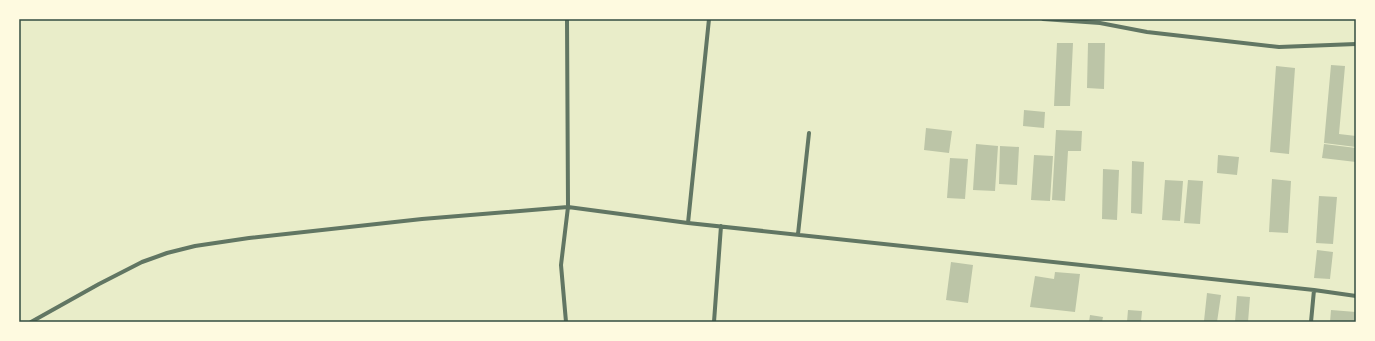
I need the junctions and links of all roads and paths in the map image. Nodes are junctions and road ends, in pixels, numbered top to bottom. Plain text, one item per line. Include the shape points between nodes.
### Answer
1 (567, 19) edge
2 (709, 19) edge
3 (1043, 19) edge
4 (1356, 44) edge
5 (809, 133) dead end
6 (568, 206) junction
7 (688, 223) junction
8 (720, 226) junction
9 (798, 234) junction
10 (1314, 290) junction
11 (1356, 296) edge
12 (31, 322) edge
13 (566, 322) edge
14 (714, 322) edge
15 (1311, 322) edge

1 - 6 street
2 - 7 street
3 - 4 street via 1100,23 1148,32 1279,47
5 - 9 street
6 - 7 street
6 - 12 street via 422,219 195,246 142,262
6 - 13 street via 561,265
7 - 8 street
8 - 9 street
8 - 14 street
9 - 10 street
10 - 11 street
10 - 15 street

